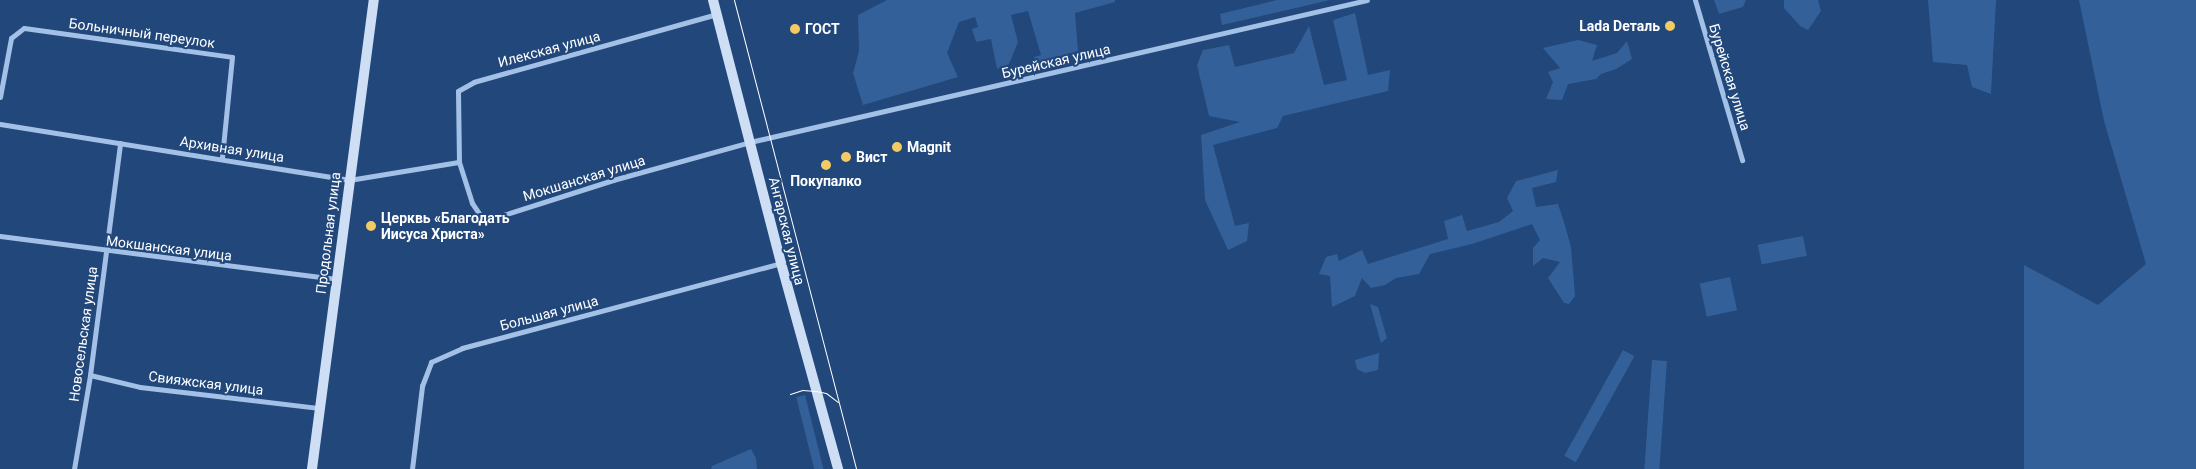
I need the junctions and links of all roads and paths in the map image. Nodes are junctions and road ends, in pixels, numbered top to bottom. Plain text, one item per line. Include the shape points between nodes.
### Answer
1 (374, 0) edge
2 (713, 0) edge
3 (1367, 0) edge
4 (1695, 0) edge
5 (717, 14) junction
6 (0, 97) edge
7 (0, 124) edge
8 (750, 142) junction
9 (120, 143) junction
10 (222, 158) junction
11 (1742, 160) dead end
12 (459, 162) junction
13 (349, 180) junction
14 (0, 236) edge
15 (105, 252) junction
16 (781, 263) junction
17 (336, 279) junction
18 (90, 375) junction
19 (320, 408) junction
20 (74, 469) edge
21 (312, 469) edge
22 (412, 469) edge
23 (838, 469) edge

1 - 13 main road, Продольная улица
2 - 5 main road, Ангарская улица
3 - 8 street, Бурейская улица
4 - 11 street, Бурейская улица
5 - 8 main road, Ангарская улица
5 - 12 street, Илекская улица via 474,82 458,91
6 - 10 street, Больничный переулок via 11,38 24,28 232,57
7 - 9 street, Архивная улица
8 - 12 street, Мокшанская улица via 613,180 494,218 480,215 472,203
8 - 16 main road, Ангарская улица
9 - 10 street, Архивная улица
9 - 15 street, Новосельская улица
10 - 13 street, Архивная улица
12 - 13 street, Архивная улица
13 - 17 main road, Продольная улица
14 - 15 street, Мокшанская улица
15 - 17 street, Мокшанская улица
15 - 18 street, Новосельская улица
16 - 22 street, Большая улица via 462,348 431,362 422,386
16 - 23 main road, Ангарская улица
17 - 19 main road, Продольная улица
18 - 19 street, Свияжская улица via 140,387
18 - 20 street, Новосельская улица
19 - 21 main road, Продольная улица

